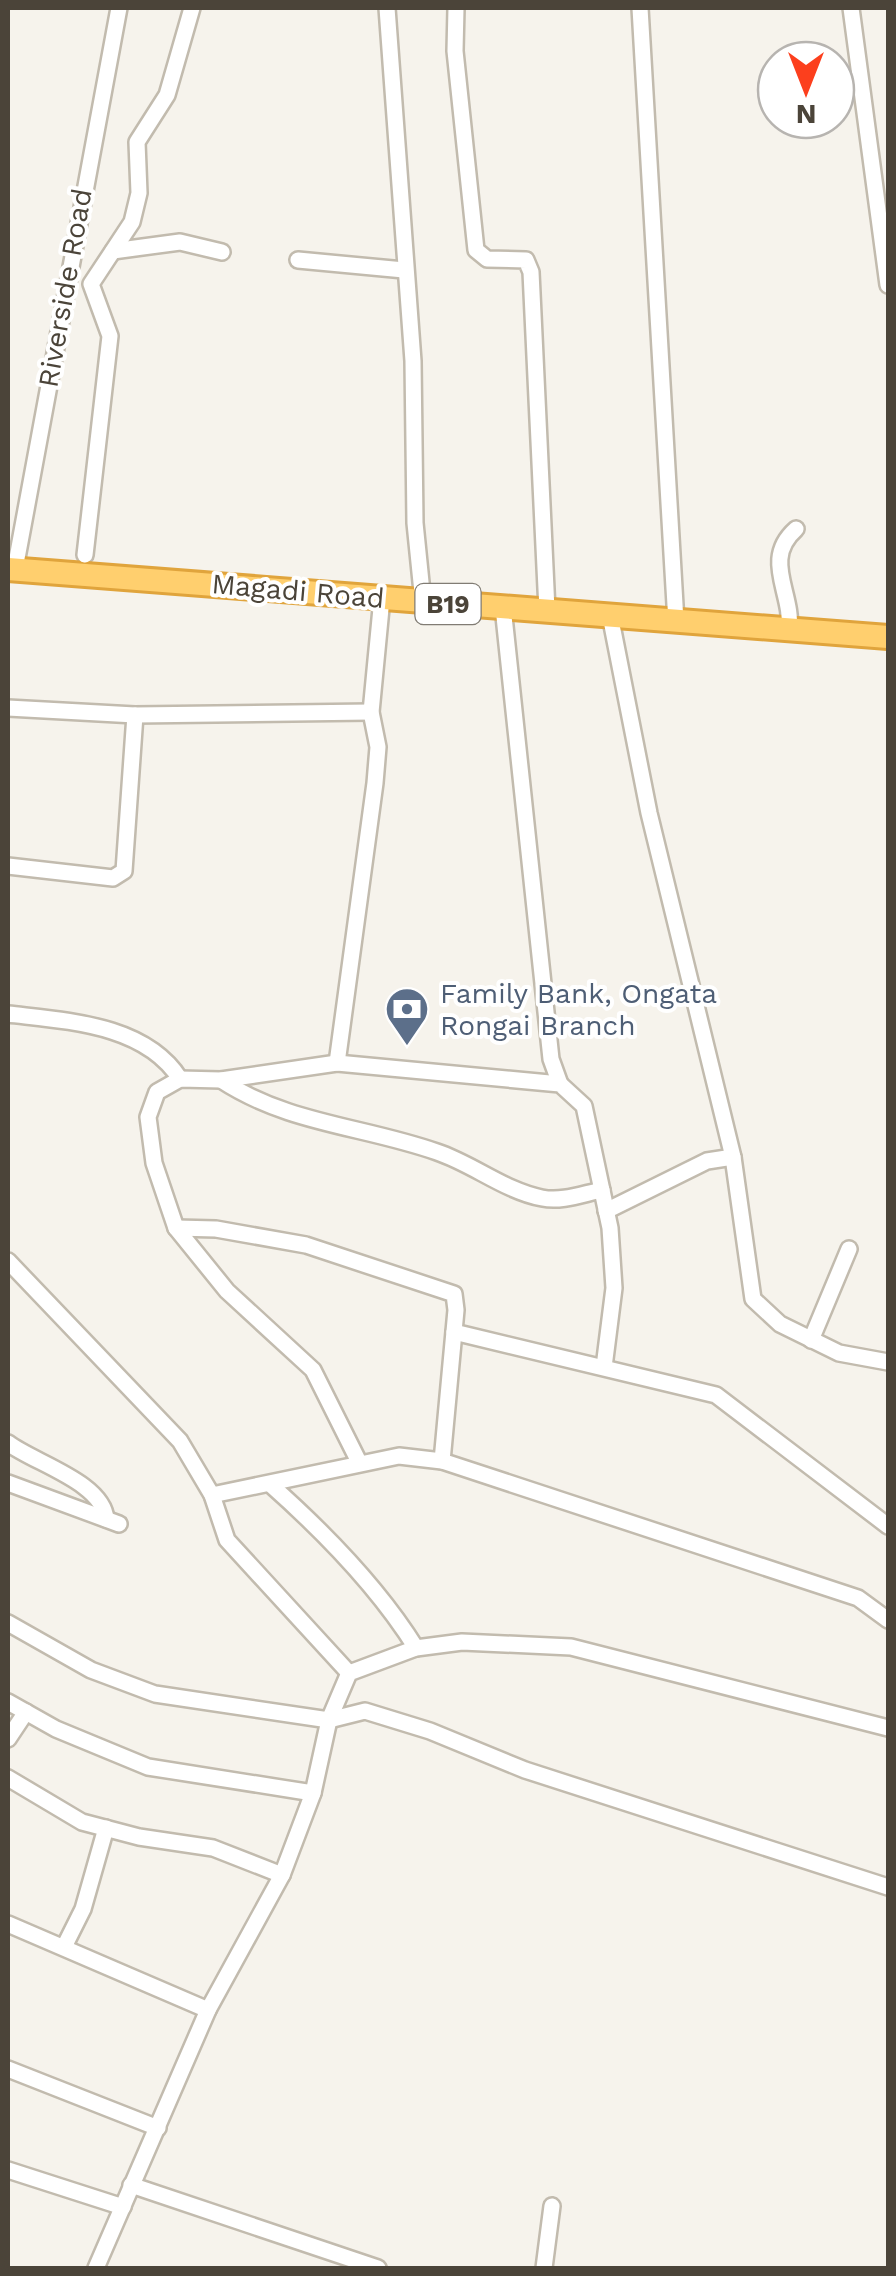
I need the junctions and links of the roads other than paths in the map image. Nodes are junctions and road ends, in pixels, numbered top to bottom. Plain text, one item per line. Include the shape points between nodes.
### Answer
1 (119, 8) edge
2 (192, 8) edge
3 (387, 8) edge
4 (456, 8) edge
5 (640, 8) edge
6 (851, 8) edge
7 (113, 251) junction
8 (222, 252) dead end
9 (298, 260) dead end
10 (404, 270) junction
11 (888, 285) edge
12 (796, 528) dead end
13 (85, 555) dead end
14 (11, 569) edge
15 (382, 598) junction
16 (423, 602) junction
17 (503, 608) junction
18 (547, 610) junction
19 (610, 615) junction
20 (676, 622) junction
21 (789, 631) junction
22 (888, 637) edge
23 (8, 708) edge
24 (371, 712) junction
25 (135, 715) junction
26 (8, 866) edge
27 (8, 1014) edge
28 (337, 1063) junction
29 (180, 1079) junction
30 (221, 1080) junction
31 (560, 1084) junction
32 (733, 1158) junction
33 (602, 1190) junction
34 (606, 1211) junction
35 (176, 1228) junction
36 (849, 1250) dead end
37 (10, 1272) edge
38 (454, 1332) junction
39 (811, 1340) junction
40 (888, 1362) edge
41 (604, 1367) junction
42 (8, 1442) edge
43 (442, 1461) junction
44 (358, 1462) junction
45 (8, 1484) edge
46 (272, 1485) junction
47 (212, 1495) junction
48 (888, 1526) edge
49 (888, 1620) edge
50 (8, 1623) edge
51 (416, 1648) junction
52 (349, 1673) junction
53 (8, 1702) edge
54 (26, 1712) junction
55 (328, 1720) junction
56 (888, 1728) edge
57 (8, 1739) edge
58 (8, 1778) edge
59 (313, 1793) junction
60 (106, 1828) junction
61 (282, 1875) junction
62 (888, 1887) edge
63 (8, 1924) edge
64 (64, 1947) junction
65 (208, 2010) junction
66 (8, 2069) edge
67 (158, 2128) junction
68 (8, 2170) edge
69 (131, 2185) junction
70 (552, 2206) dead end
71 (122, 2207) junction
72 (96, 2268) edge
73 (378, 2268) edge
74 (544, 2268) edge

1 - 14 street, Riverside Road
2 - 7 street via 167,95 137,142 140,193
3 - 10 street
4 - 18 street via 454,52 476,250 487,259 526,260 531,272
5 - 20 street
6 - 11 street
7 - 8 street via 180,242
7 - 13 street via 91,284 110,336
9 - 10 street
10 - 16 street
12 - 21 street via 782,541 777,565 792,608
14 - 15 highway, Magadi Road / B19
15 - 16 highway, Magadi Road / B19
15 - 24 street
16 - 17 highway, Magadi Road / B19
17 - 18 highway, Magadi Road / B19
17 - 31 street via 551,1059
18 - 19 highway, Magadi Road / B19
19 - 20 highway, Magadi Road / B19
19 - 32 street via 649,813
20 - 21 highway, Magadi Road / B19
21 - 22 highway, Magadi Road / B19
23 - 25 street
24 - 25 street
24 - 28 street via 377,727 375,783
25 - 26 street via 124,871 113,878
27 - 29 street via 91,1025 146,1045 166,1057
28 - 30 street
28 - 31 street
29 - 30 street
29 - 35 street via 156,1092 148,1117 154,1164
30 - 33 street via 255,1103 422,1146 540,1198
31 - 33 street via 584,1106
32 - 34 street via 707,1161
32 - 39 street via 754,1299 780,1324
33 - 34 street
34 - 41 street via 614,1288
35 - 38 street via 306,1245 444,1287 454,1294
35 - 44 street via 227,1291 313,1370
36 - 39 street
37 - 47 street via 144,1400 180,1441
38 - 41 street
38 - 43 street
39 - 40 street
41 - 48 street via 716,1395
42 - 45 street via 80,1485 112,1522
43 - 44 street via 399,1456
43 - 49 street via 858,1598
44 - 46 street
46 - 47 street
46 - 51 street via 315,1524
47 - 52 street via 227,1540
50 - 55 street via 90,1670 156,1694
51 - 52 street
51 - 56 street via 462,1642 571,1647
52 - 55 street
53 - 54 street
54 - 57 street
54 - 59 street via 148,1767
55 - 59 street
55 - 62 street via 365,1712 381,1716 525,1770
58 - 60 street via 46,1805
59 - 61 street
60 - 61 street via 213,1848
60 - 64 street via 83,1910
61 - 65 street
63 - 64 street
64 - 65 street
65 - 67 street
66 - 67 street
67 - 69 street
68 - 71 street
69 - 71 street
69 - 73 street
70 - 74 street
71 - 72 street

